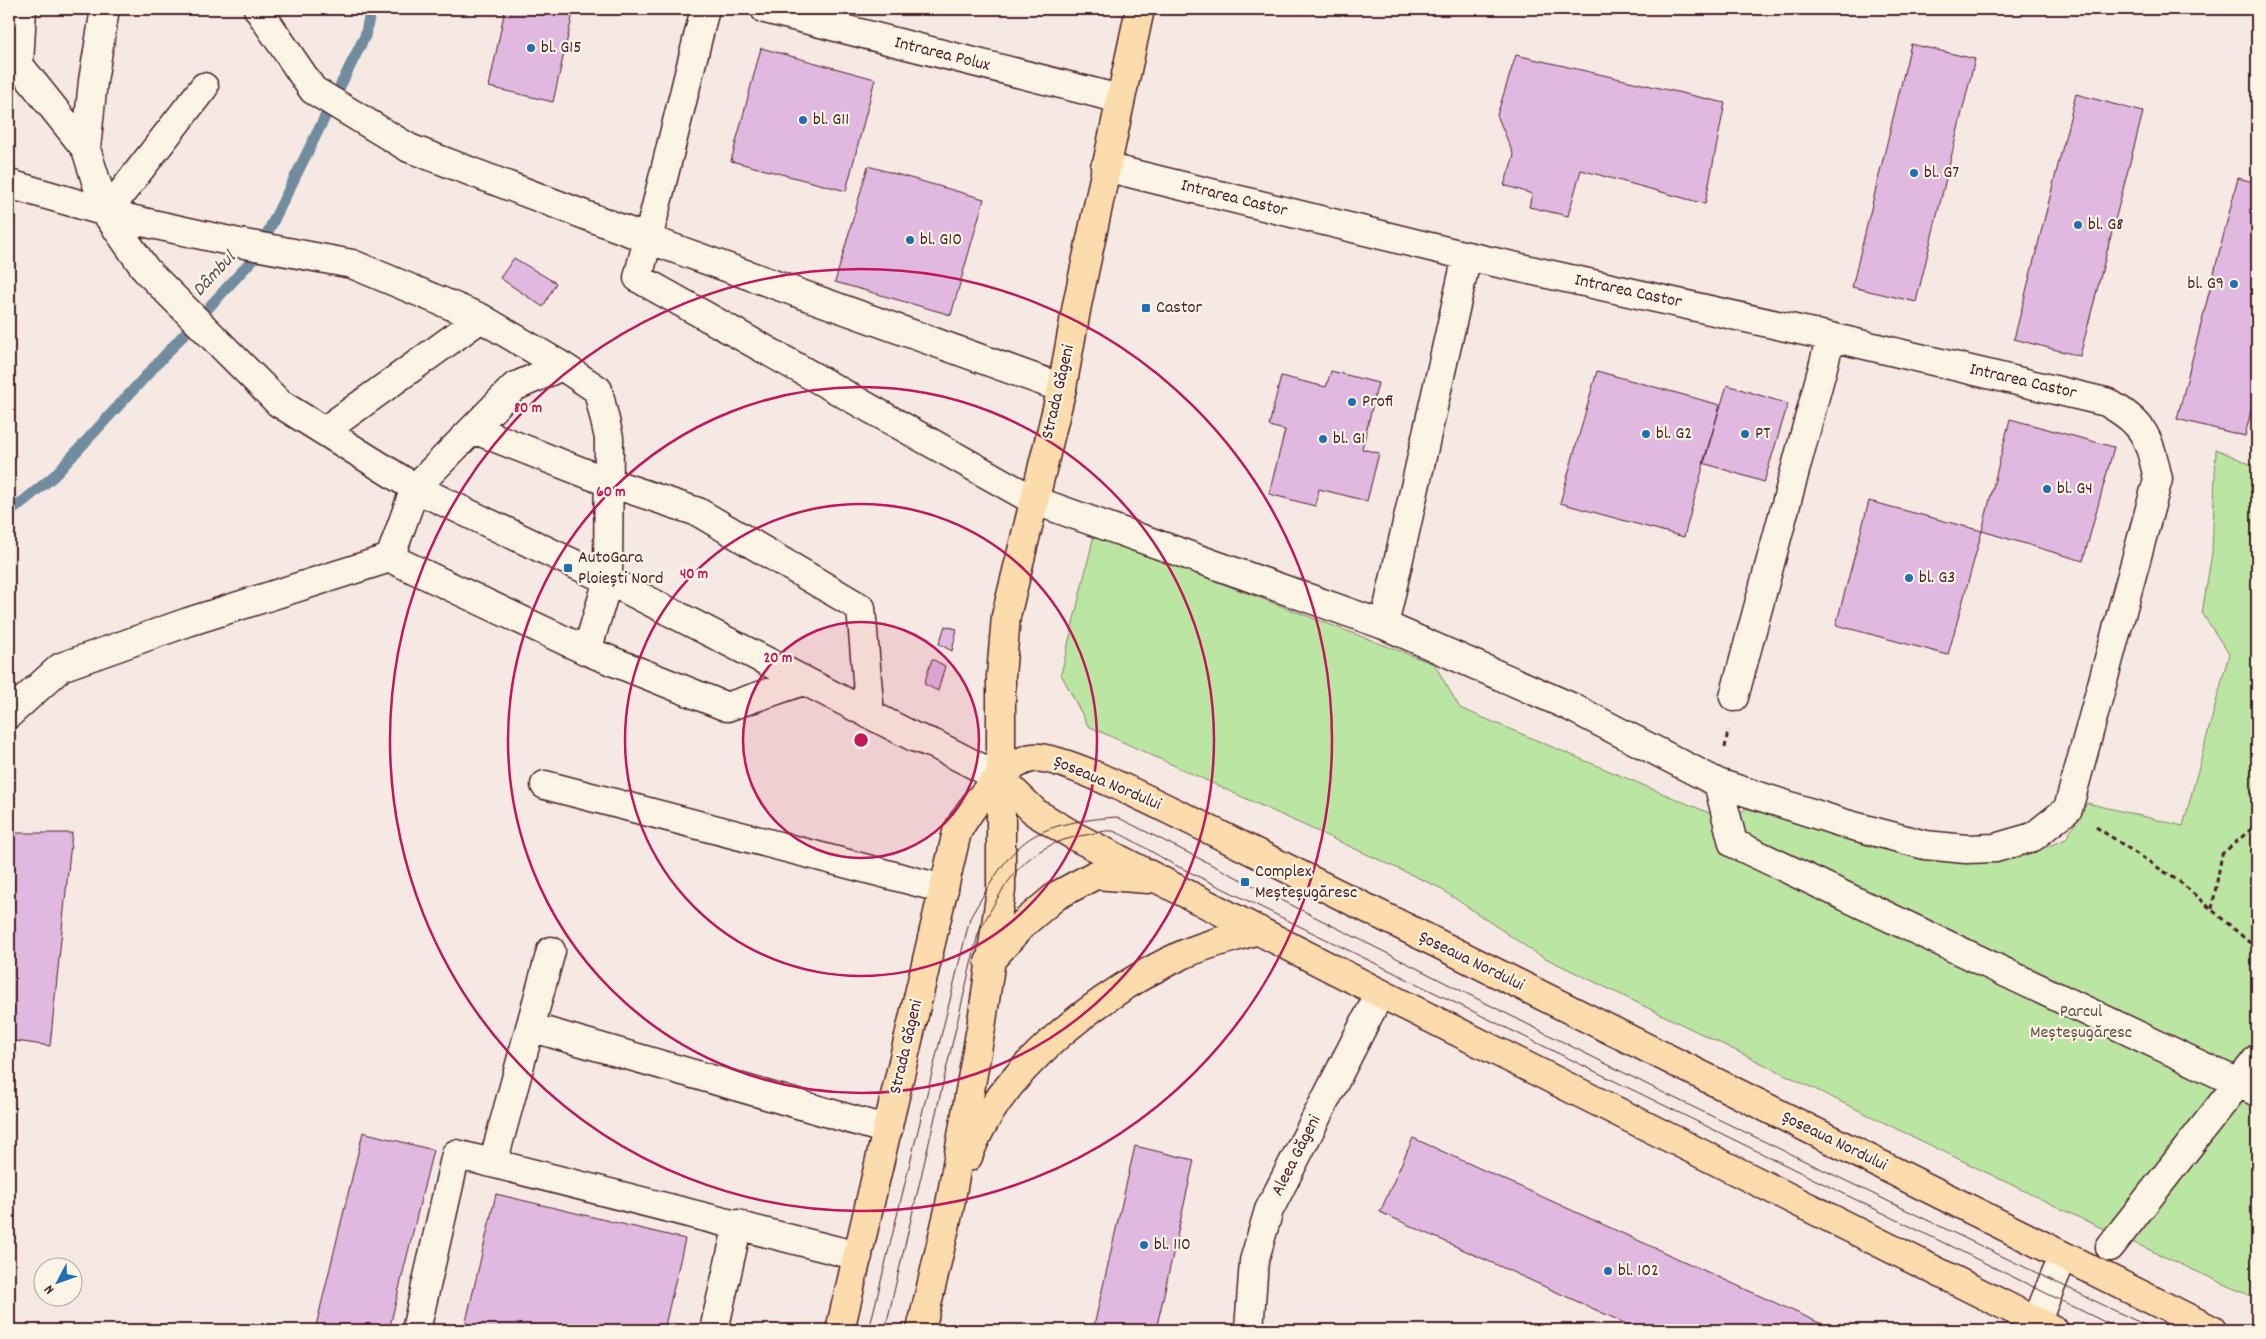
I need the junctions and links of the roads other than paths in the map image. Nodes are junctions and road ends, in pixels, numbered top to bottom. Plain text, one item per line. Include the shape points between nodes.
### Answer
1 (22, 9) edge
2 (105, 9) edge
3 (258, 9) edge
4 (705, 9) edge
5 (765, 9) edge
6 (1140, 9) edge
7 (204, 87) dead end
8 (1120, 99) junction
9 (86, 149) junction
10 (1105, 167) junction
11 (9, 184) edge
12 (106, 213) junction
13 (648, 239) junction
14 (1466, 256) junction
15 (481, 318) junction
16 (1830, 337) junction
17 (562, 366) junction
18 (1062, 388) junction
19 (473, 429) junction
20 (324, 431) junction
21 (608, 482) junction
22 (416, 488) junction
23 (1033, 500) junction
24 (390, 558) junction
25 (608, 580) junction
26 (1384, 625) junction
27 (587, 650) junction
28 (803, 681) junction
29 (1734, 698) road end
30 (9, 714) edge
31 (870, 715) junction
32 (1000, 778) junction
33 (1718, 783) junction
34 (545, 785) dead end
35 (1159, 880) junction
36 (944, 889) junction
37 (1258, 930) junction
38 (551, 951) dead end
39 (989, 962) junction
40 (1380, 993) junction
41 (530, 1027) junction
42 (2257, 1059) edge
43 (2248, 1088) edge
44 (888, 1130) junction
45 (493, 1163) junction
46 (949, 1210) junction
47 (738, 1224) junction
48 (2110, 1247) dead end
49 (858, 1256) junction
50 (2063, 1256) junction
51 (2041, 1328) edge
52 (416, 1330) edge
53 (714, 1330) edge
54 (840, 1330) edge
55 (921, 1330) edge
56 (1249, 1330) edge
57 (2212, 1330) edge

1 - 9 street via 19,65
2 - 9 street
3 - 13 street via 313,90 409,148
4 - 13 street
5 - 8 street, Intrarea Polux
6 - 8 main road, Strada Găgeni
7 - 12 street
8 - 10 main road, Strada Găgeni
9 - 12 street
10 - 14 street, Intrarea Castor
10 - 18 main road, Strada Găgeni
11 - 12 street
12 - 15 street via 352,264
12 - 20 street via 146,270 279,403
13 - 18 street
13 - 23 street via 638,278
14 - 16 street, Intrarea Castor
14 - 26 street
15 - 17 street
15 - 20 street
16 - 29 street
16 - 33 street, Intrarea Castor via 2106,402 2129,414 2143,430 2158,479 2068,809 2034,837 1995,848 1925,845 1846,824
17 - 19 street via 514,387
17 - 21 street via 598,390 608,438
18 - 23 main road, Strada Găgeni
19 - 21 street
19 - 22 street
20 - 22 street
21 - 25 street
21 - 31 street via 698,512 861,608
22 - 24 street
22 - 25 street
23 - 26 street
23 - 32 main road, Strada Găgeni via 1006,616 1001,676
24 - 27 street
24 - 30 street via 188,622 61,667
25 - 27 street
25 - 28 street
26 - 33 street via 1571,707
27 - 28 street via 727,707
28 - 31 street
31 - 32 street
32 - 35 main road via 1036,813
32 - 36 main road, Strada Găgeni via 969,810 957,832
32 - 39 main road, Strada Găgeni via 1001,890
32 - 50 main road, Șoseaua Nordului via 1019,762 1033,758 1048,759 1192,820
33 - 43 street via 1733,843
34 - 36 street
35 - 37 main road
35 - 39 main road via 1095,875 1056,896 1023,924
36 - 44 main road, Strada Găgeni
37 - 40 main road
37 - 46 main road via 1184,954 1140,976 1092,1008 1045,1047 976,1133
38 - 41 street
39 - 46 main road, Strada Găgeni via 981,1028
40 - 51 main road
40 - 56 street, Aleea Găgeni via 1269,1210 1254,1261
41 - 44 street
41 - 45 street
42 - 43 street
43 - 48 street
44 - 49 main road, Strada Găgeni
45 - 47 street
45 - 52 street via 456,1154
46 - 55 main road, Strada Găgeni
47 - 49 street
47 - 53 street
49 - 54 main road, Strada Găgeni
50 - 51 street
50 - 57 main road, Șoseaua Nordului

